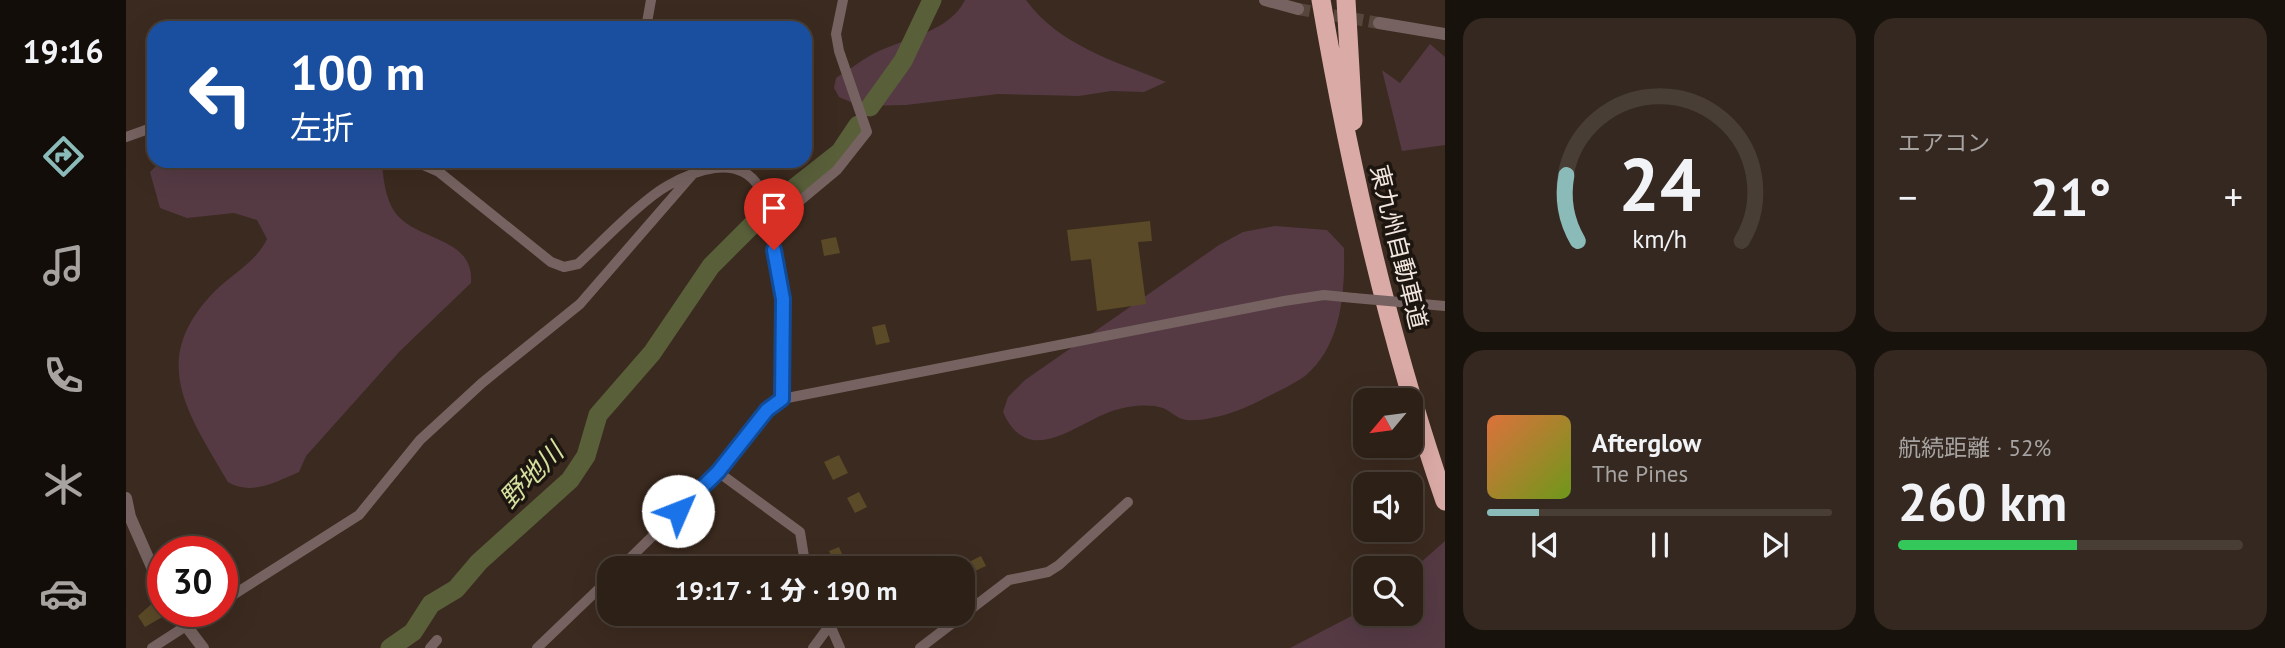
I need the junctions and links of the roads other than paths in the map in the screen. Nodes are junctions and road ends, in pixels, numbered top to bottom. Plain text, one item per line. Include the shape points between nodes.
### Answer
1 (651, 0) edge
2 (843, 0) edge
3 (1265, 0) edge
4 (1321, 0) edge
5 (1346, 0) edge
6 (1305, 4) edge
7 (647, 21) edge
8 (1379, 23) tunnel mouth
9 (1445, 34) edge
10 (1341, 109) junction
11 (147, 130) edge
12 (126, 137) edge
13 (430, 168) edge
14 (442, 168) edge
15 (712, 168) edge
16 (721, 168) edge
17 (439, 172) junction
18 (692, 175) junction
19 (771, 225) junction
20 (1383, 290) junction
21 (1445, 306) edge
22 (782, 399) junction
23 (718, 472) junction
24 (126, 498) edge
25 (1445, 501) edge
26 (1128, 502) dead end
27 (147, 556) edge
28 (632, 556) edge
29 (804, 556) edge
30 (597, 590) edge
31 (238, 592) edge
32 (825, 626) edge
33 (831, 626) edge
34 (185, 627) joint
35 (152, 648) edge
36 (203, 648) edge
37 (537, 648) edge
38 (813, 648) edge
39 (840, 648) edge
40 (920, 648) edge

1 - 7 street
2 - 19 street via 836,34 839,51 867,132 836,170
3 - 6 street
4 - 10 highway, 東九州自動車道
5 - 20 highway via 1356,148
6 - 10 highway
8 - 9 street
10 - 20 highway, 東九州自動車道
11 - 12 street
13 - 17 street
14 - 17 street
15 - 18 street
16 - 19 street via 739,171 758,186
17 - 18 street via 551,262 564,267 578,264 665,187
18 - 31 street via 580,304 420,440 359,515
19 - 22 street via 783,299
20 - 25 highway, 東九州自動車道
21 - 22 street, bridge via 1324,295
22 - 23 street via 758,419
23 - 28 street
23 - 29 street via 800,532
24 - 27 street
26 - 40 street via 1059,565 1048,572 1009,580
30 - 37 street
32 - 38 street
33 - 39 street
34 - 35 street
34 - 36 street

